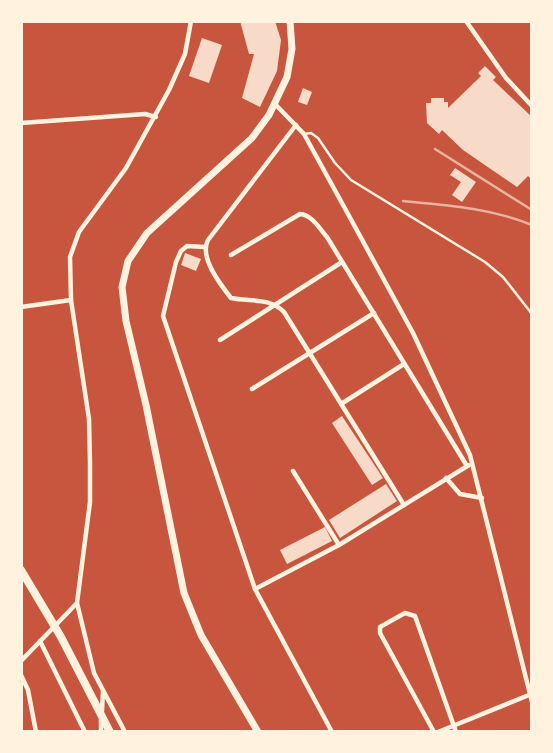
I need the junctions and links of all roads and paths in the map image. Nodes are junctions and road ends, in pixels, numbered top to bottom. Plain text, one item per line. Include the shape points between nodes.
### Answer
1 (191, 21) edge
2 (290, 21) edge
3 (466, 21) edge
4 (275, 104) junction
5 (532, 106) edge
6 (156, 117) junction
7 (21, 124) edge
8 (296, 125) junction
9 (304, 134) junction
10 (205, 247) junction
11 (231, 255) dead end
12 (342, 262) junction
13 (71, 300) junction
14 (275, 305) junction
15 (21, 307) edge
16 (374, 313) junction
17 (532, 314) edge
18 (220, 340) dead end
19 (309, 353) junction
20 (404, 363) junction
21 (252, 389) dead end
22 (341, 404) junction
23 (470, 465) junction
24 (293, 471) dead end
25 (446, 478) junction
26 (482, 498) junction
27 (404, 505) junction
28 (339, 545) junction
29 (21, 570) edge
30 (255, 589) junction
31 (77, 603) junction
32 (40, 641) junction
33 (21, 661) edge
34 (21, 675) edge
35 (103, 690) junction
36 (529, 695) junction
37 (532, 702) edge
38 (453, 725) junction
39 (36, 732) edge
40 (85, 732) edge
41 (101, 732) edge
42 (110, 732) edge
43 (125, 732) edge
44 (258, 732) edge
45 (332, 732) edge
46 (436, 732) edge
47 (456, 732) edge

1 - 6 street via 178,72
2 - 4 main road via 289,68
3 - 5 street
4 - 8 street
4 - 44 main road via 252,138 146,233 128,261 122,287 184,593 201,635
6 - 7 street via 145,114
6 - 13 street via 79,232 70,257
8 - 9 street
8 - 10 street
9 - 17 lane via 318,138 351,180 485,262
9 - 23 street via 414,333
10 - 14 street via 213,271 231,298
10 - 30 street via 187,246 181,251 163,316
11 - 12 street via 300,214 316,223
12 - 14 street
12 - 16 street
13 - 15 street
13 - 31 street via 89,419 90,502
14 - 18 street
14 - 19 street
16 - 19 street
16 - 20 street
19 - 21 street
19 - 22 street
20 - 22 street
20 - 23 street
22 - 27 street
23 - 25 street
23 - 26 street
24 - 28 street
25 - 26 street via 460,494
25 - 27 street
26 - 36 street
27 - 28 street
28 - 30 street
29 - 42 highway
30 - 45 street
31 - 32 street
31 - 35 street
32 - 33 street
32 - 40 street
34 - 39 street
35 - 41 street
35 - 43 street
36 - 37 street
36 - 38 street
38 - 46 street
38 - 46 street via 415,616 405,613 380,627 380,633
38 - 47 street

